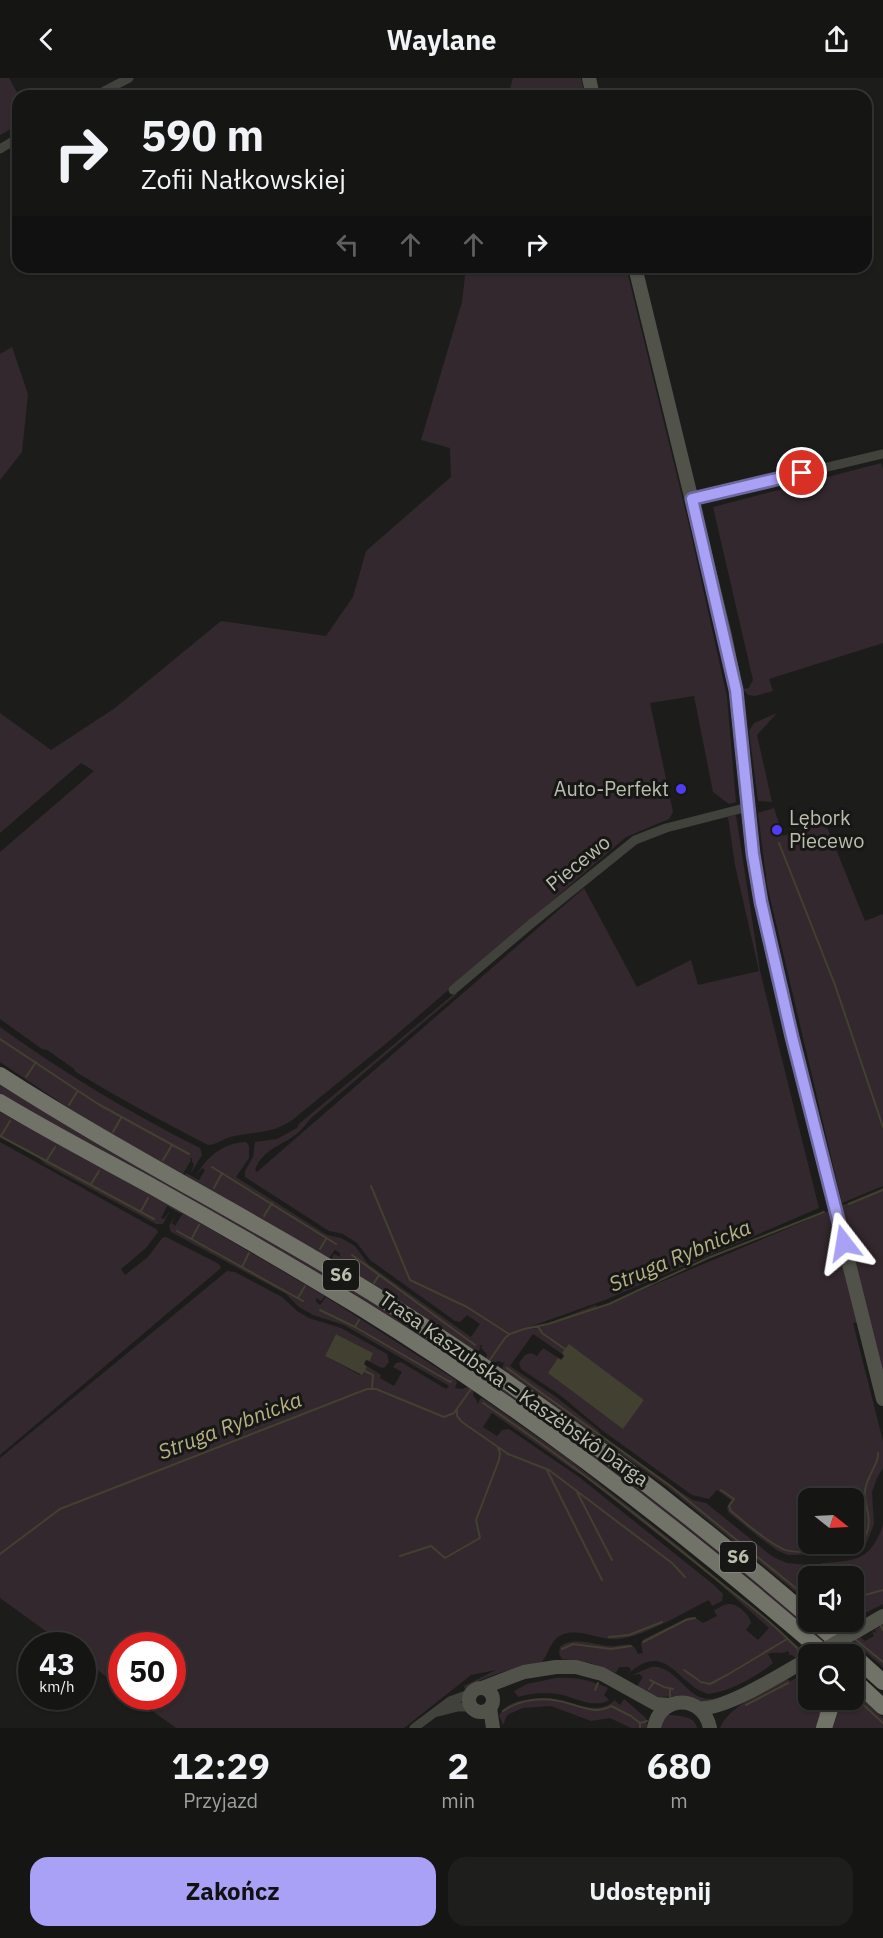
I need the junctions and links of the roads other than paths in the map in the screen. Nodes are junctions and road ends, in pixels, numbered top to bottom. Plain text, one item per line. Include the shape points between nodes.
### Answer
1 (129, 78) edge
2 (106, 90) edge
3 (636, 273) edge
4 (883, 454) edge
5 (692, 499) junction
6 (748, 807) junction
7 (453, 990) dead end
8 (0, 1075) edge
9 (0, 1102) edge
10 (883, 1399) edge
11 (798, 1608) edge
12 (883, 1616) edge
13 (826, 1632) edge
14 (804, 1636) junction
15 (809, 1644) edge
16 (813, 1644) edge
17 (833, 1644) edge
18 (840, 1644) edge
19 (864, 1663) edge
20 (798, 1665) edge
21 (864, 1665) edge
22 (883, 1675) edge
23 (883, 1682) edge
24 (625, 1686) junction
25 (864, 1689) edge
26 (745, 1695) junction
27 (481, 1702) junction
28 (670, 1705) junction
29 (883, 1707) edge
30 (699, 1708) junction
31 (830, 1710) edge
32 (436, 1713) junction
33 (654, 1727) edge
34 (414, 1728) edge
35 (485, 1728) edge
36 (493, 1728) edge
37 (710, 1728) edge
38 (824, 1728) edge

1 - 2 street
3 - 5 main road
4 - 5 street
5 - 6 main road via 736,690
6 - 7 street, Piecewo via 635,840
6 - 10 main road via 767,933
8 - 11 highway, Trasa Kaszubska – Kaszëbskô Darga / S6 via 87,1129 274,1234 475,1361 666,1500
9 - 14 highway, Trasa Kaszubska – Kaszëbskô Darga / S6 via 255,1244 429,1352 655,1514
12 - 17 main road, bridge
13 - 18 highway
14 - 15 highway
14 - 16 highway, Trasa Kaszubska – Kaszëbskô Darga / S6
19 - 22 highway
20 - 26 main road
21 - 23 highway
24 - 27 main road via 602,1674 562,1667 538,1670
24 - 28 main road via 656,1704
24 - 33 main road via 650,1712
25 - 29 highway
26 - 30 main road via 711,1708
26 - 37 main road via 715,1719
27 - 32 street
27 - 32 street via 454,1698
27 - 35 main road
27 - 36 main road
28 - 30 main road via 684,1702
28 - 33 main road via 659,1714
30 - 37 main road
31 - 38 highway
32 - 34 street

